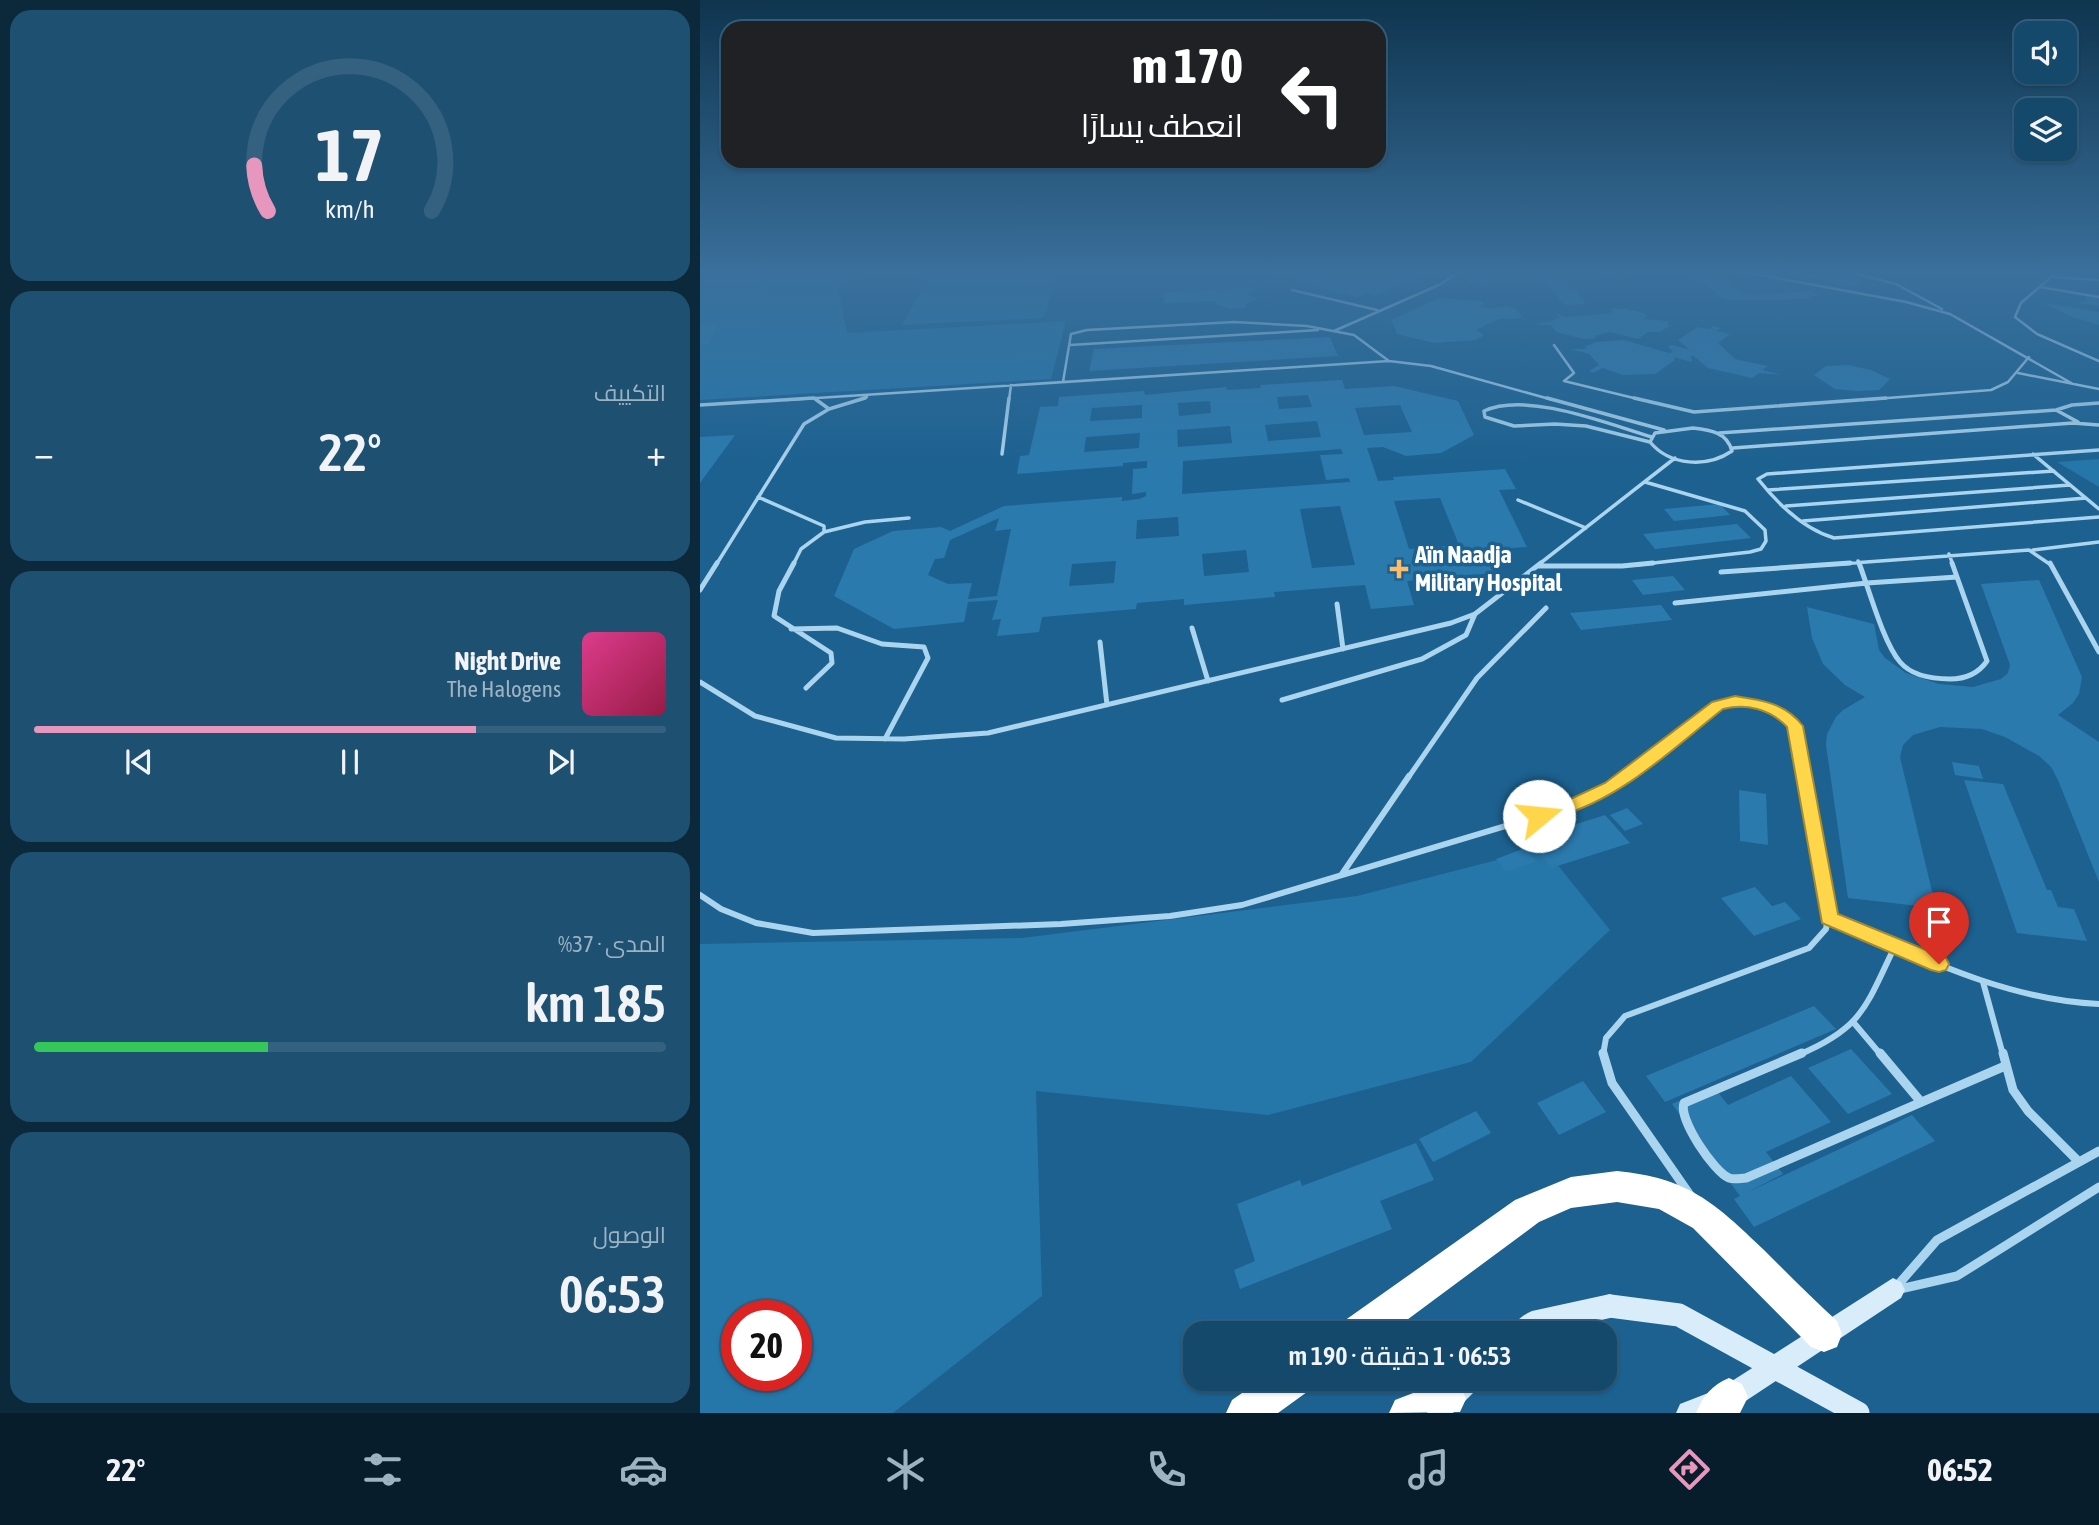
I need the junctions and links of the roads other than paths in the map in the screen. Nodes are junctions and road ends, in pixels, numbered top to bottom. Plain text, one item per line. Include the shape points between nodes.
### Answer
1 (1071, 337) edge
2 (1208, 337) edge
3 (1353, 337) edge
4 (1992, 337) edge
5 (2044, 337) edge
6 (1070, 345) junction
7 (1554, 345) dead end
8 (2029, 357) junction
9 (1389, 361) junction
10 (2099, 361) edge
11 (2018, 373) junction
12 (1063, 382) junction
13 (2073, 384) junction
14 (1011, 385) junction
15 (2099, 389) edge
16 (887, 393) junction
17 (814, 398) junction
18 (2099, 403) edge
19 (700, 405) edge
20 (828, 409) junction
21 (2056, 410) junction
22 (1563, 413) junction
23 (2081, 423) junction
24 (1563, 424) junction
25 (2099, 425) edge
26 (1664, 430) junction
27 (1716, 433) junction
28 (1651, 439) junction
29 (1733, 448) junction
30 (2099, 450) edge
31 (1002, 454) dead end
32 (2033, 454) junction
33 (1675, 458) junction
34 (2054, 471) junction
35 (1645, 482) junction
36 (2070, 485) junction
37 (1768, 490) junction
38 (758, 497) junction
39 (2086, 498) junction
40 (1518, 500) dead end
41 (1786, 506) junction
42 (2099, 509) edge
43 (2099, 517) edge
44 (909, 518) dead end
45 (1804, 521) junction
46 (1586, 528) junction
47 (824, 532) junction
48 (2099, 542) edge
49 (2029, 550) junction
50 (1949, 554) junction
51 (1858, 561) junction
52 (1537, 566) junction
53 (1721, 572) dead end
54 (1957, 577) junction
55 (1867, 583) junction
56 (700, 590) edge
57 (1675, 603) dead end
58 (1337, 604) dead end
59 (1546, 608) dead end
60 (1475, 614) junction
61 (1192, 628) dead end
62 (791, 629) junction
63 (1100, 642) dead end
64 (1343, 649) junction
65 (2099, 652) edge
66 (1208, 681) junction
67 (700, 682) edge
68 (806, 688) dead end
69 (1282, 700) dead end
70 (1107, 705) junction
71 (886, 739) junction
72 (1340, 876) junction
73 (700, 895) edge
74 (1829, 918) junction
75 (1895, 946) junction
76 (1983, 982) junction
77 (2099, 1004) edge
78 (1854, 1023) junction
79 (2005, 1066) junction
80 (1921, 1102) junction
81 (2099, 1151) edge
82 (2079, 1163) junction
83 (2099, 1187) edge
84 (1706, 1217) junction
85 (1893, 1290) junction
86 (1375, 1321) edge
87 (1541, 1321) edge
88 (1824, 1335) junction
89 (1277, 1391) edge
90 (1452, 1397) edge
91 (1722, 1405) edge
92 (1245, 1413) edge
93 (1408, 1413) edge
94 (1689, 1413) edge
95 (1858, 1413) edge

1 - 6 lane
2 - 6 lane
3 - 9 lane
4 - 8 lane
5 - 10 lane
6 - 12 lane
7 - 11 lane via 1574,373 1564,381 1694,412 1991,390 2005,386
8 - 11 lane
8 - 13 lane
9 - 12 lane
9 - 26 lane via 1431,366
11 - 13 lane
12 - 14 lane
13 - 15 lane
14 - 16 lane
14 - 31 lane
16 - 17 lane
16 - 20 lane
17 - 19 lane
17 - 20 lane
18 - 21 lane
20 - 38 lane via 804,424
21 - 23 lane
21 - 27 lane
22 - 24 lane via 1567,418
22 - 24 lane via 1511,402 1483,411 1485,417 1503,425
22 - 28 lane
23 - 25 lane
23 - 29 lane
24 - 28 lane
26 - 27 lane via 1694,428
26 - 28 lane
27 - 29 lane
28 - 33 lane via 1661,453
29 - 33 lane via 1730,454 1712,460
30 - 32 lane
32 - 34 lane
32 - 37 lane via 1760,475 1758,480
33 - 35 lane
34 - 36 lane
34 - 37 lane
35 - 46 lane
35 - 52 lane via 1745,512 1765,530 1766,541 1751,552 1690,559 1622,566
36 - 39 lane
36 - 41 lane
37 - 41 lane
38 - 47 lane via 824,526
38 - 56 lane
39 - 42 lane
39 - 45 lane
40 - 46 lane
41 - 45 lane
43 - 45 lane via 1847,539 1824,536
44 - 47 lane
46 - 52 lane
47 - 62 lane via 801,549 779,592 774,616
48 - 49 lane
49 - 50 lane
49 - 65 lane via 2049,561
50 - 51 lane
50 - 54 lane
51 - 53 lane
51 - 55 lane
52 - 60 lane
54 - 55 lane
54 - 55 lane via 1987,661 1980,673 1965,678 1936,679 1917,674 1899,661
55 - 57 lane
58 - 64 lane
59 - 72 lane via 1477,678
60 - 64 lane
60 - 69 lane via 1466,635 1422,659
61 - 66 lane
62 - 68 lane via 831,653 832,663
62 - 71 lane via 837,628 882,644 925,648 928,658
63 - 70 lane
64 - 66 lane
66 - 70 lane
67 - 71 lane via 755,716 836,738
70 - 71 lane via 988,733
72 - 73 lane via 1242,905 1172,917 854,933 765,926 719,909
72 - 74 lane via 1590,798 1629,775 1711,709 1745,701 1775,709 1794,726
74 - 75 lane
74 - 84 lane via 1826,929 1809,948 1626,1016 1607,1033 1602,1045 1605,1070
75 - 76 lane
75 - 78 lane
76 - 77 lane
76 - 79 lane
78 - 80 lane
78 - 80 lane via 1820,1046 1684,1103 1685,1122 1719,1171 1731,1179 1746,1178
79 - 80 lane
79 - 82 lane via 2020,1100
81 - 82 lane
82 - 85 lane via 1937,1241
83 - 85 lane via 1957,1276
84 - 86 highway via 1654,1192 1600,1185 1574,1189 1527,1211
84 - 88 highway
85 - 88 street
87 - 95 street, bridge via 1610,1306 1679,1315
88 - 91 street
89 - 92 highway
90 - 93 highway
91 - 94 street

